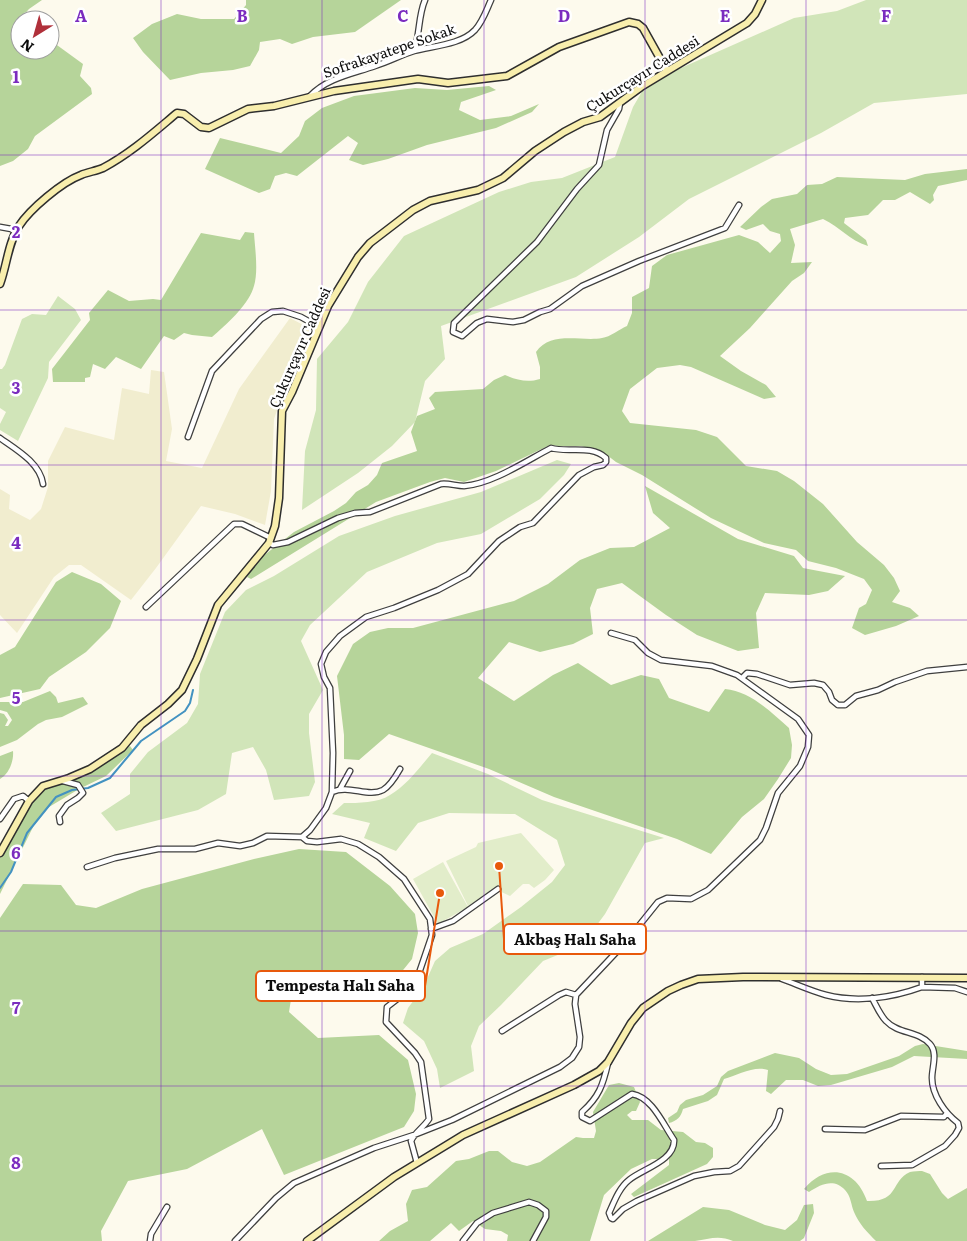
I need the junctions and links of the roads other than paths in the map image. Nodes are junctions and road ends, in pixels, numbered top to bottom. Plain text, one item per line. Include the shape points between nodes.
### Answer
1 (425, 0) edge
2 (491, 0) edge
3 (762, 0) edge
4 (414, 51) junction
5 (667, 71) junction
6 (309, 97) junction
7 (620, 102) junction
8 (739, 205) dead end
9 (0, 227) edge
10 (17, 230) junction
11 (0, 284) edge
12 (319, 326) junction
13 (188, 437) dead end
14 (0, 438) edge
15 (43, 484) dead end
16 (270, 540) junction
17 (146, 607) dead end
18 (611, 632) dead end
19 (967, 667) edge
20 (742, 678) junction
21 (400, 769) dead end
22 (350, 771) dead end
23 (61, 781) junction
24 (340, 789) junction
25 (332, 792) junction
26 (28, 801) junction
27 (0, 819) edge
28 (60, 822) dead end
29 (302, 837) junction
30 (0, 853) edge
31 (87, 867) dead end
32 (498, 889) dead end
33 (431, 929) junction
34 (776, 977) junction
35 (922, 977) junction
36 (967, 978) edge
37 (922, 987) junction
38 (967, 992) edge
39 (576, 995) junction
40 (872, 998) junction
41 (502, 1031) dead end
42 (608, 1062) junction
43 (780, 1111) dead end
44 (947, 1112) junction
45 (825, 1129) dead end
46 (414, 1135) junction
47 (417, 1163) junction
48 (881, 1166) dead end
49 (167, 1207) dead end
50 (150, 1241) edge
51 (235, 1241) edge
52 (307, 1241) edge
53 (462, 1241) edge
54 (533, 1241) edge

1 - 4 street
2 - 4 street, Sofrakayatepe Sokak via 484,19 473,32 447,45
3 - 5 street, Çukurçayır Caddesi via 747,23
4 - 6 street, Sofrakayatepe Sokak via 322,84
5 - 6 street via 642,28 629,22 559,47 507,76 448,83 418,78 334,90
5 - 7 street, Çukurçayır Caddesi
6 - 10 street via 248,109 209,128 201,127 184,114 177,114 140,144 101,168 81,174 58,187
7 - 8 street via 620,109 608,130 599,165 537,242 454,323 453,332 462,336 487,319 513,322 550,309 582,286 724,228
7 - 12 street, Çukurçayır Caddesi via 600,117 564,132 503,178 478,190 446,196 413,210 370,243 358,257
9 - 10 street
10 - 11 street
12 - 13 street via 283,311 272,312 260,319 212,371
12 - 16 street, Çukurçayır Caddesi via 282,411 279,498
14 - 15 street via 32,464 41,474
16 - 17 street via 242,524 234,524
16 - 23 street, Çukurçayır Caddesi via 218,605 182,690 141,725 122,748 90,769
16 - 25 street via 273,545 288,542 338,518 370,512 441,484 475,484 551,448 586,450 606,458 603,465 579,474 533,523 498,541 468,574 438,590 366,617 340,636 326,652 321,664 330,688
18 - 20 street via 635,640 661,660 712,666
19 - 20 street via 926,671 856,696 845,705 838,706 823,685 790,686 747,673
20 - 39 street via 798,719 809,736 800,766 778,792 760,840 708,890 692,899 667,898 658,902 626,943
21 - 24 street via 382,791
22 - 24 street
23 - 26 street, Çukurçayır Caddesi via 43,786
23 - 28 street via 78,785 83,793 58,816
24 - 25 street
25 - 29 street via 326,808
26 - 27 street via 22,796 14,799
26 - 30 street, Çukurçayır Caddesi
29 - 31 street via 267,836 240,846 218,843 195,849 158,849
29 - 33 street via 317,842 341,838 379,857 404,879 430,919
32 - 33 street via 453,920
33 - 46 street via 432,936 418,976 409,990 387,1006 386,1013 386,1022 421,1062 429,1119
34 - 35 street
34 - 40 street via 826,995
34 - 42 street via 698,979 668,990 643,1008
35 - 36 street
35 - 37 street
37 - 38 street via 955,988
37 - 40 street
39 - 41 street via 566,992 559,995
39 - 46 street via 580,1037 579,1047 572,1058 452,1120
40 - 44 street via 886,1021 931,1044 934,1051 933,1088
42 - 43 street via 604,1082 593,1102 582,1112 582,1118 590,1121 632,1094 639,1095 651,1105 674,1140 674,1146 666,1157 629,1180 619,1192 608,1213 611,1218 637,1200 694,1176 730,1171 739,1166 774,1127
42 - 47 street via 599,1072 463,1135
44 - 45 street via 944,1117 901,1116 866,1130
44 - 48 street via 959,1128 945,1146 912,1165
46 - 47 street via 411,1141
46 - 51 street via 374,1148 294,1183
47 - 52 street
49 - 50 street
53 - 54 street via 477,1223 493,1213 529,1202 546,1211

